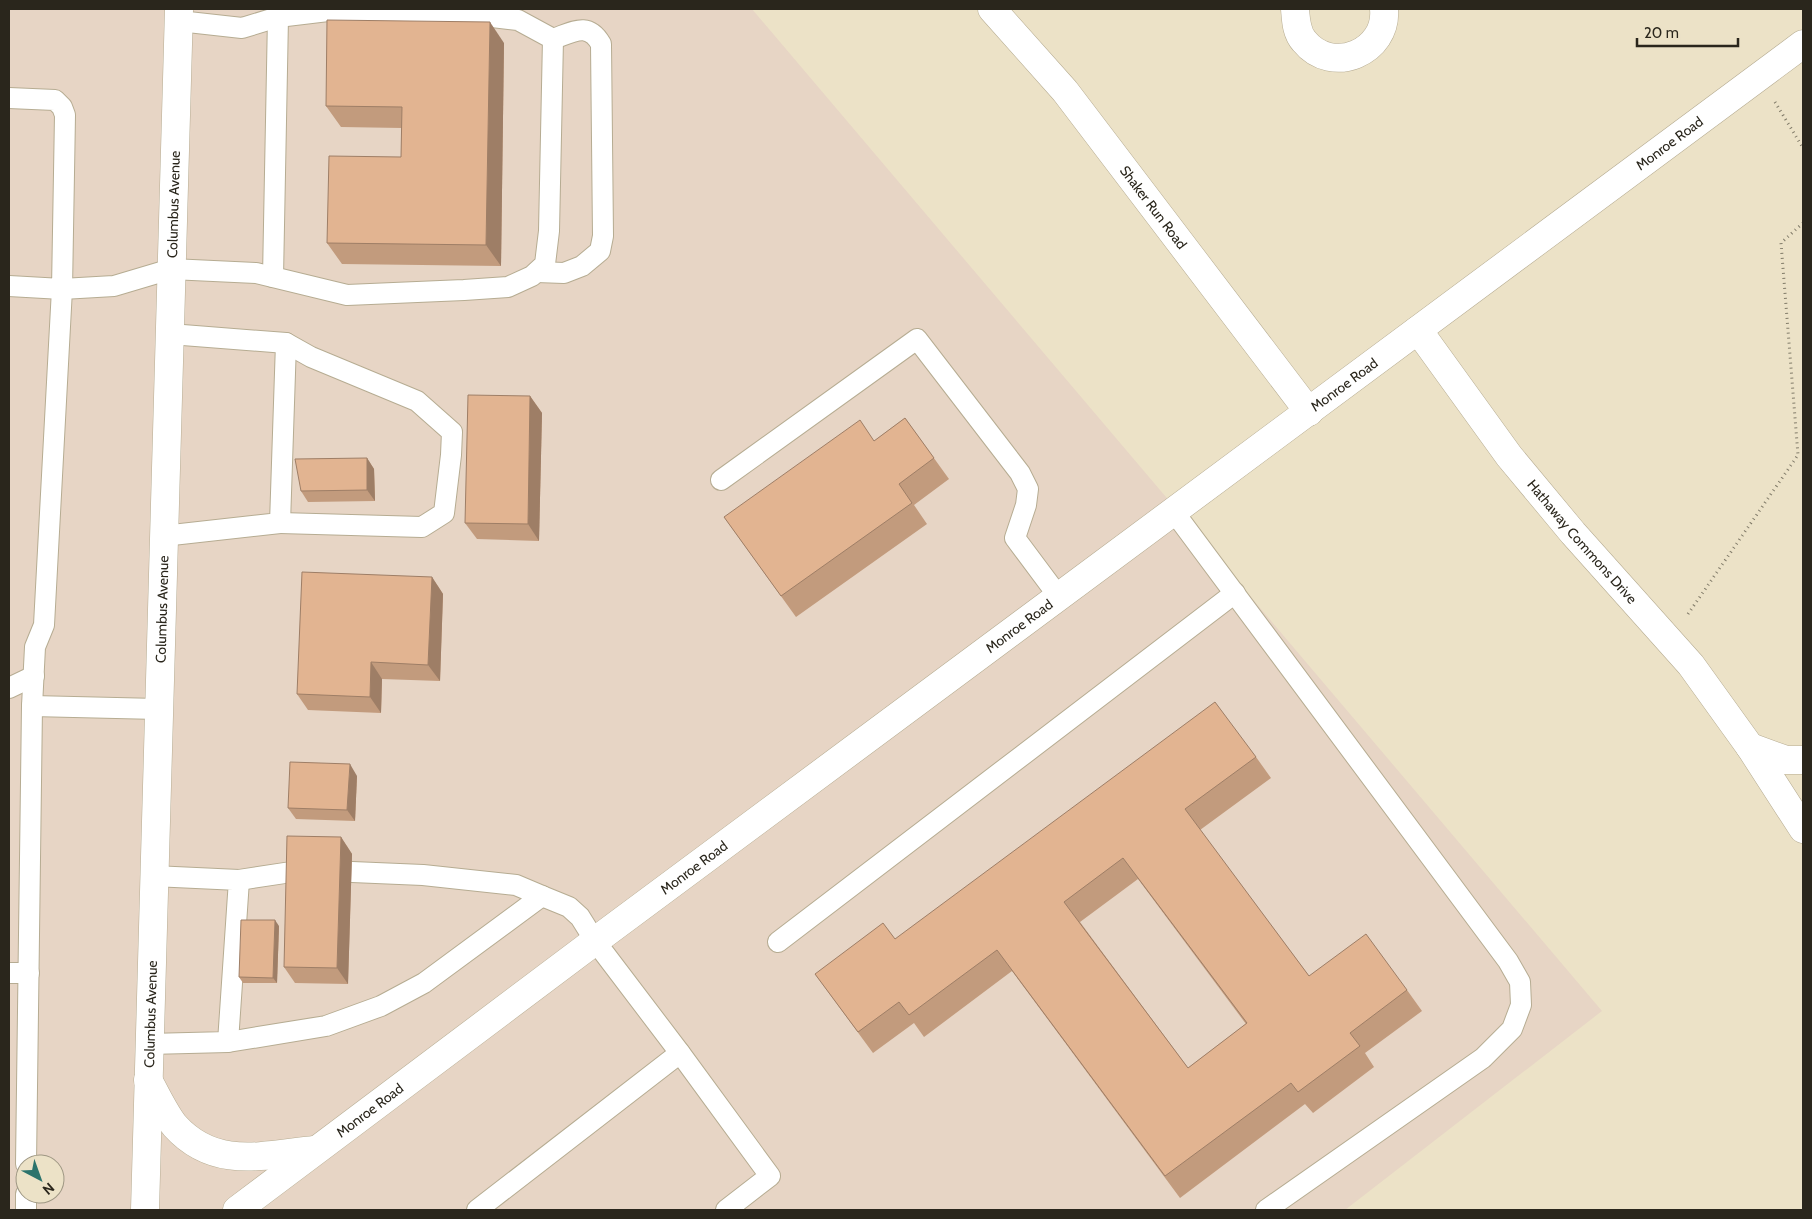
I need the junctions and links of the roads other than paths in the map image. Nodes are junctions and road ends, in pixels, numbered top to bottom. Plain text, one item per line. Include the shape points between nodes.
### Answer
1 (992, 9) edge
2 (1295, 9) edge
3 (1384, 9) edge
4 (179, 15) edge
5 (278, 17) junction
6 (553, 39) junction
7 (1803, 44) edge
8 (9, 98) edge
9 (171, 269) junction
10 (537, 272) junction
11 (274, 277) junction
12 (9, 286) edge
13 (62, 289) junction
14 (1418, 330) junction
15 (170, 334) junction
16 (286, 343) junction
17 (1309, 412) junction
18 (721, 480) dead end
19 (1174, 512) junction
20 (280, 523) junction
21 (163, 536) junction
22 (1234, 593) junction
23 (1059, 597) junction
24 (34, 676) junction
25 (9, 688) edge
26 (32, 706) junction
27 (158, 709) junction
28 (1750, 747) junction
29 (1803, 760) edge
30 (1803, 829) edge
31 (298, 871) edge
32 (352, 872) dead end
33 (153, 876) junction
34 (239, 880) junction
35 (542, 896) junction
36 (595, 941) junction
37 (778, 942) dead end
38 (29, 972) junction
39 (9, 973) edge
40 (228, 1042) junction
41 (149, 1044) junction
42 (680, 1053) junction
43 (148, 1080) junction
44 (315, 1150) junction
45 (26, 1154) edge
46 (145, 1210) edge
47 (237, 1210) edge
48 (477, 1210) edge
49 (726, 1210) edge
50 (1266, 1210) edge

1 - 17 street, Shaker Run Road via 1065,91
2 - 3 street via 1296,26 1304,41 1317,52 1334,58 1352,57 1368,49 1379,35
4 - 5 lane via 242,28
4 - 9 street, Columbus Avenue
5 - 6 lane via 328,10 467,14 518,20
5 - 11 lane
6 - 10 lane via 548,231 545,264
6 - 10 lane via 578,31 590,31 601,44 603,236 600,251 582,266 564,273
7 - 14 street, Monroe Road
8 - 13 lane via 54,100 65,115
9 - 11 lane via 256,273
9 - 13 lane via 114,286
9 - 15 street, Columbus Avenue
10 - 11 lane via 508,287 347,295
12 - 13 lane
13 - 24 lane via 44,625 36,647
14 - 17 street, Monroe Road
14 - 28 street, Hathaway Commons Drive via 1509,456 1691,665
15 - 16 lane
15 - 21 street, Columbus Avenue
16 - 20 lane
16 - 20 lane via 310,357 417,401 452,432 444,514 422,527
17 - 19 street, Monroe Road
18 - 23 lane via 917,339 1020,473 1028,489 1015,538
19 - 22 lane
19 - 23 street, Monroe Road
20 - 21 lane
21 - 27 street, Columbus Avenue
22 - 37 lane
22 - 50 lane via 1508,961 1520,982 1521,1005 1512,1029 1483,1058
23 - 36 street, Monroe Road
24 - 25 lane
24 - 26 lane
26 - 27 lane
26 - 38 lane
27 - 33 street, Columbus Avenue
28 - 29 street via 1786,760
28 - 30 street, Hathaway Commons Drive
31 - 34 lane
32 - 35 lane via 423,875 516,885
33 - 34 lane
33 - 41 street, Columbus Avenue
34 - 40 lane
35 - 36 lane via 569,907 580,917
35 - 40 lane via 424,983 381,1006 326,1026
36 - 42 lane
36 - 44 street, Monroe Road
38 - 39 lane
38 - 45 lane
40 - 41 lane
41 - 43 street, Columbus Avenue
42 - 48 lane
42 - 49 lane via 770,1176
43 - 44 street via 175,1126 211,1153 240,1158
43 - 46 street, Columbus Avenue
44 - 47 street, Monroe Road

